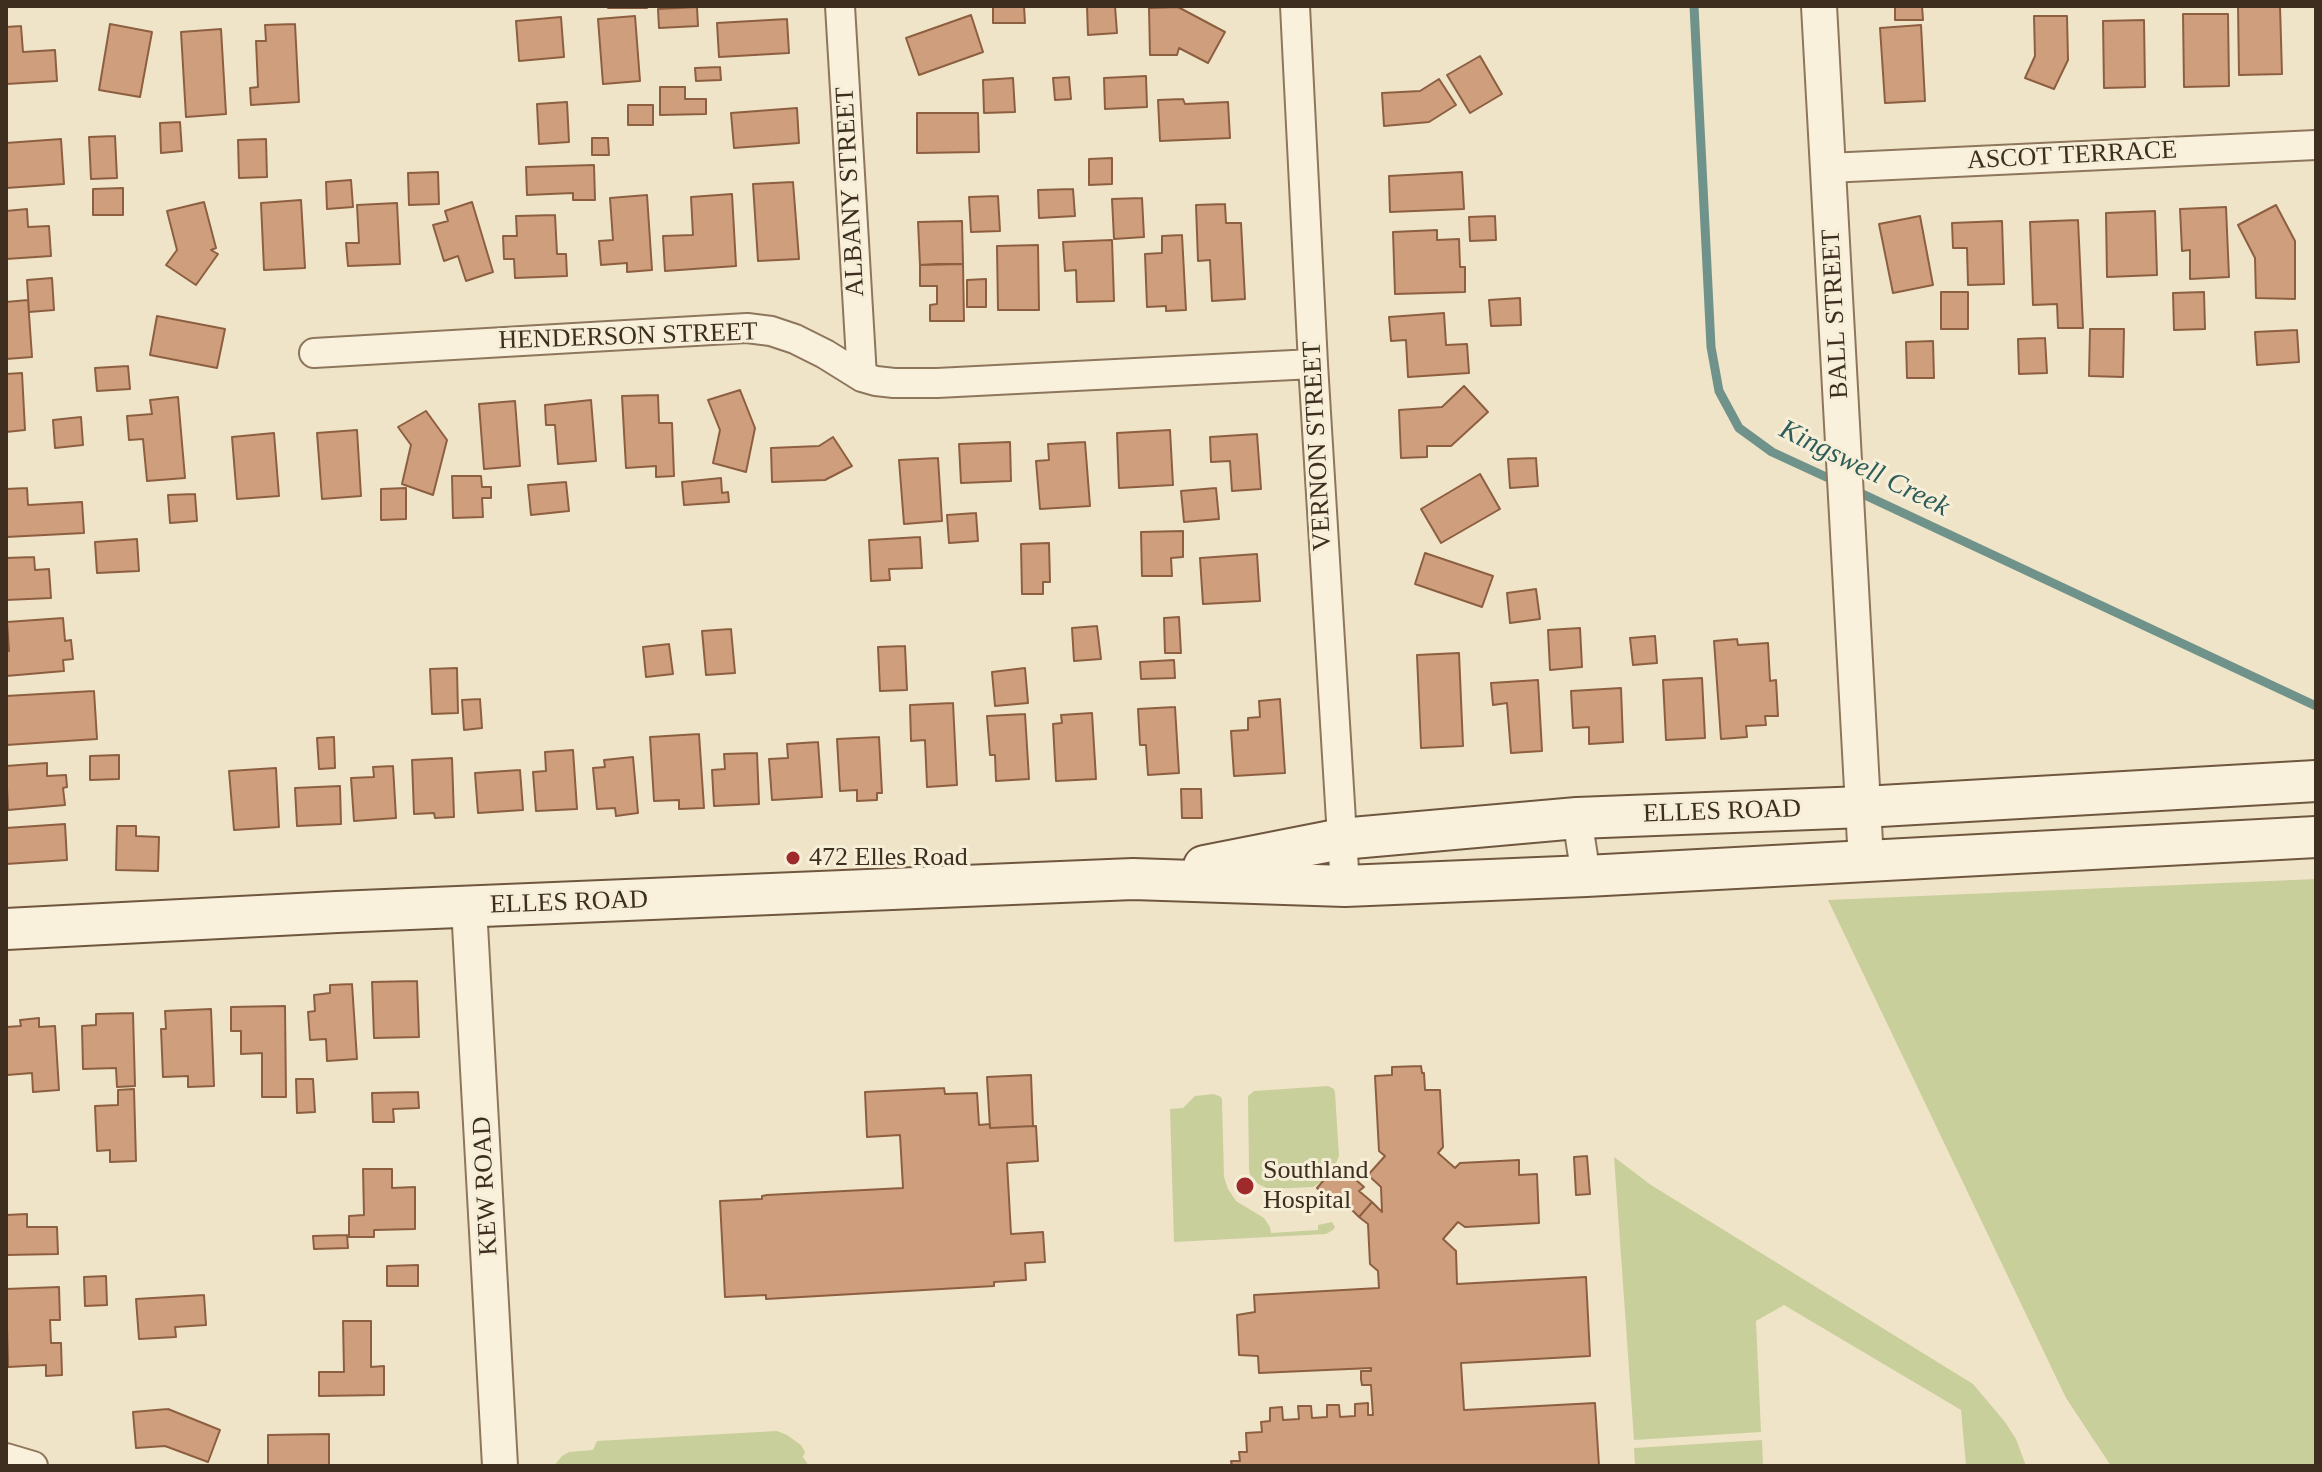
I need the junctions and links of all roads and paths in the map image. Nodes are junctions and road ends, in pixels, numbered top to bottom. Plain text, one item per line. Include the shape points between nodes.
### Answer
1 (840, 6) edge
2 (1295, 6) edge
3 (1819, 6) edge
4 (2316, 145) edge
5 (1828, 168) junction
6 (314, 353) dead end
7 (1313, 364) junction
8 (862, 377) junction
9 (2316, 781) edge
10 (1863, 807) junction
11 (1577, 818) junction
12 (2316, 837) edge
13 (1341, 839) junction
14 (1866, 861) junction
15 (1586, 876) junction
16 (1133, 879) junction
17 (1345, 886) junction
18 (469, 907) junction
19 (6, 929) edge
20 (6, 1458) edge
21 (33, 1466) edge
22 (500, 1466) edge

1 - 8 street, ALBANY STREET
2 - 7 street, VERNON STREET
3 - 5 street, BALL STREET
4 - 5 street, ASCOT TERRACE
5 - 10 street, BALL STREET
6 - 8 street, HENDERSON STREET via 747,328 795,339
7 - 8 street, HENDERSON STREET via 937,383
7 - 13 street, VERNON STREET
9 - 10 main road, ELLES ROAD
10 - 11 main road, ELLES ROAD
10 - 14 street, BALL STREET
11 - 13 main road, ELLES ROAD
11 - 15 street
12 - 14 main road, ELLES ROAD
13 - 16 main road, ELLES ROAD
13 - 17 street, VERNON STREET
14 - 15 main road, ELLES ROAD
15 - 17 main road, ELLES ROAD
16 - 17 main road, ELLES ROAD
16 - 18 main road, ELLES ROAD
18 - 19 main road, ELLES ROAD
18 - 22 street, KEW ROAD
20 - 21 street

